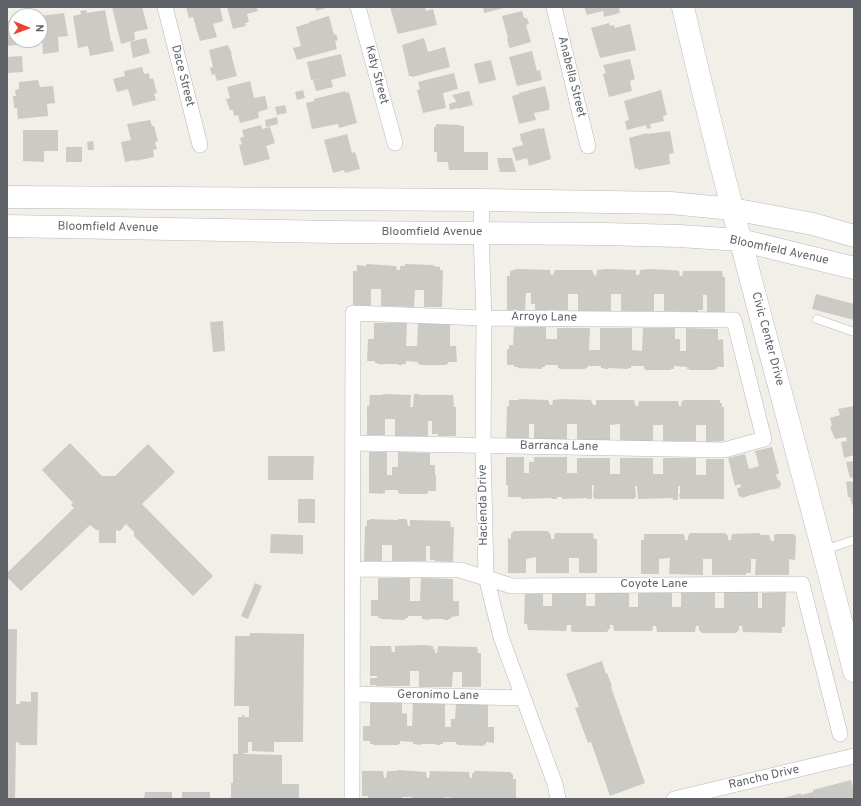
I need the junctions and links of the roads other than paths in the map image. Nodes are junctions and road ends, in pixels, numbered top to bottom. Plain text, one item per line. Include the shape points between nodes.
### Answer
1 (165, 7) edge
2 (358, 7) edge
3 (554, 7) edge
4 (683, 7) edge
5 (395, 143) dead end
6 (200, 145) dead end
7 (588, 146) dead end
8 (7, 197) edge
9 (335, 199) junction
10 (482, 200) junction
11 (732, 209) junction
12 (7, 226) edge
13 (334, 232) junction
14 (481, 233) junction
15 (854, 236) edge
16 (740, 240) junction
17 (854, 268) edge
18 (484, 318) junction
19 (817, 319) dead end
20 (854, 332) edge
21 (764, 439) joint
22 (353, 443) junction
23 (482, 445) junction
24 (854, 540) edge
25 (823, 551) junction
26 (353, 569) junction
27 (486, 578) junction
28 (854, 670) edge
29 (352, 694) junction
30 (523, 698) junction
31 (840, 734) dead end
32 (854, 756) edge
33 (352, 799) edge
34 (558, 799) edge
35 (674, 799) edge

1 - 6 street, Dace Street
2 - 5 street, Katy Street
3 - 7 street, Anabella Street
4 - 11 main road, Civic Center Drive
8 - 9 main road
9 - 10 main road
9 - 13 main road
10 - 11 main road via 671,203
10 - 14 street, Hacienda Drive
11 - 15 main road via 813,224
11 - 16 main road, Civic Center Drive
12 - 13 main road, Bloomfield Avenue
13 - 14 main road, Bloomfield Avenue
14 - 16 main road, Bloomfield Avenue via 606,234
14 - 18 street, Hacienda Drive
16 - 17 main road, Bloomfield Avenue
16 - 25 main road, Civic Center Drive
18 - 21 street, Arroyo Lane via 734,320
18 - 22 street, Arroyo Lane via 353,313
18 - 23 street, Hacienda Drive
19 - 20 lane
21 - 23 street, Barranca Lane via 724,450
22 - 23 street, Barranca Lane
22 - 26 street
23 - 27 street, Hacienda Drive
24 - 25 lane
25 - 28 main road, Civic Center Drive
26 - 27 street, Coyote Lane via 460,570
26 - 29 street
27 - 30 street, Hacienda Drive via 501,637
27 - 31 street, Coyote Lane via 512,586 802,584
29 - 30 street, Geronimo Lane
29 - 33 street
30 - 34 street, Hacienda Drive via 555,784
32 - 35 street, Rancho Drive

